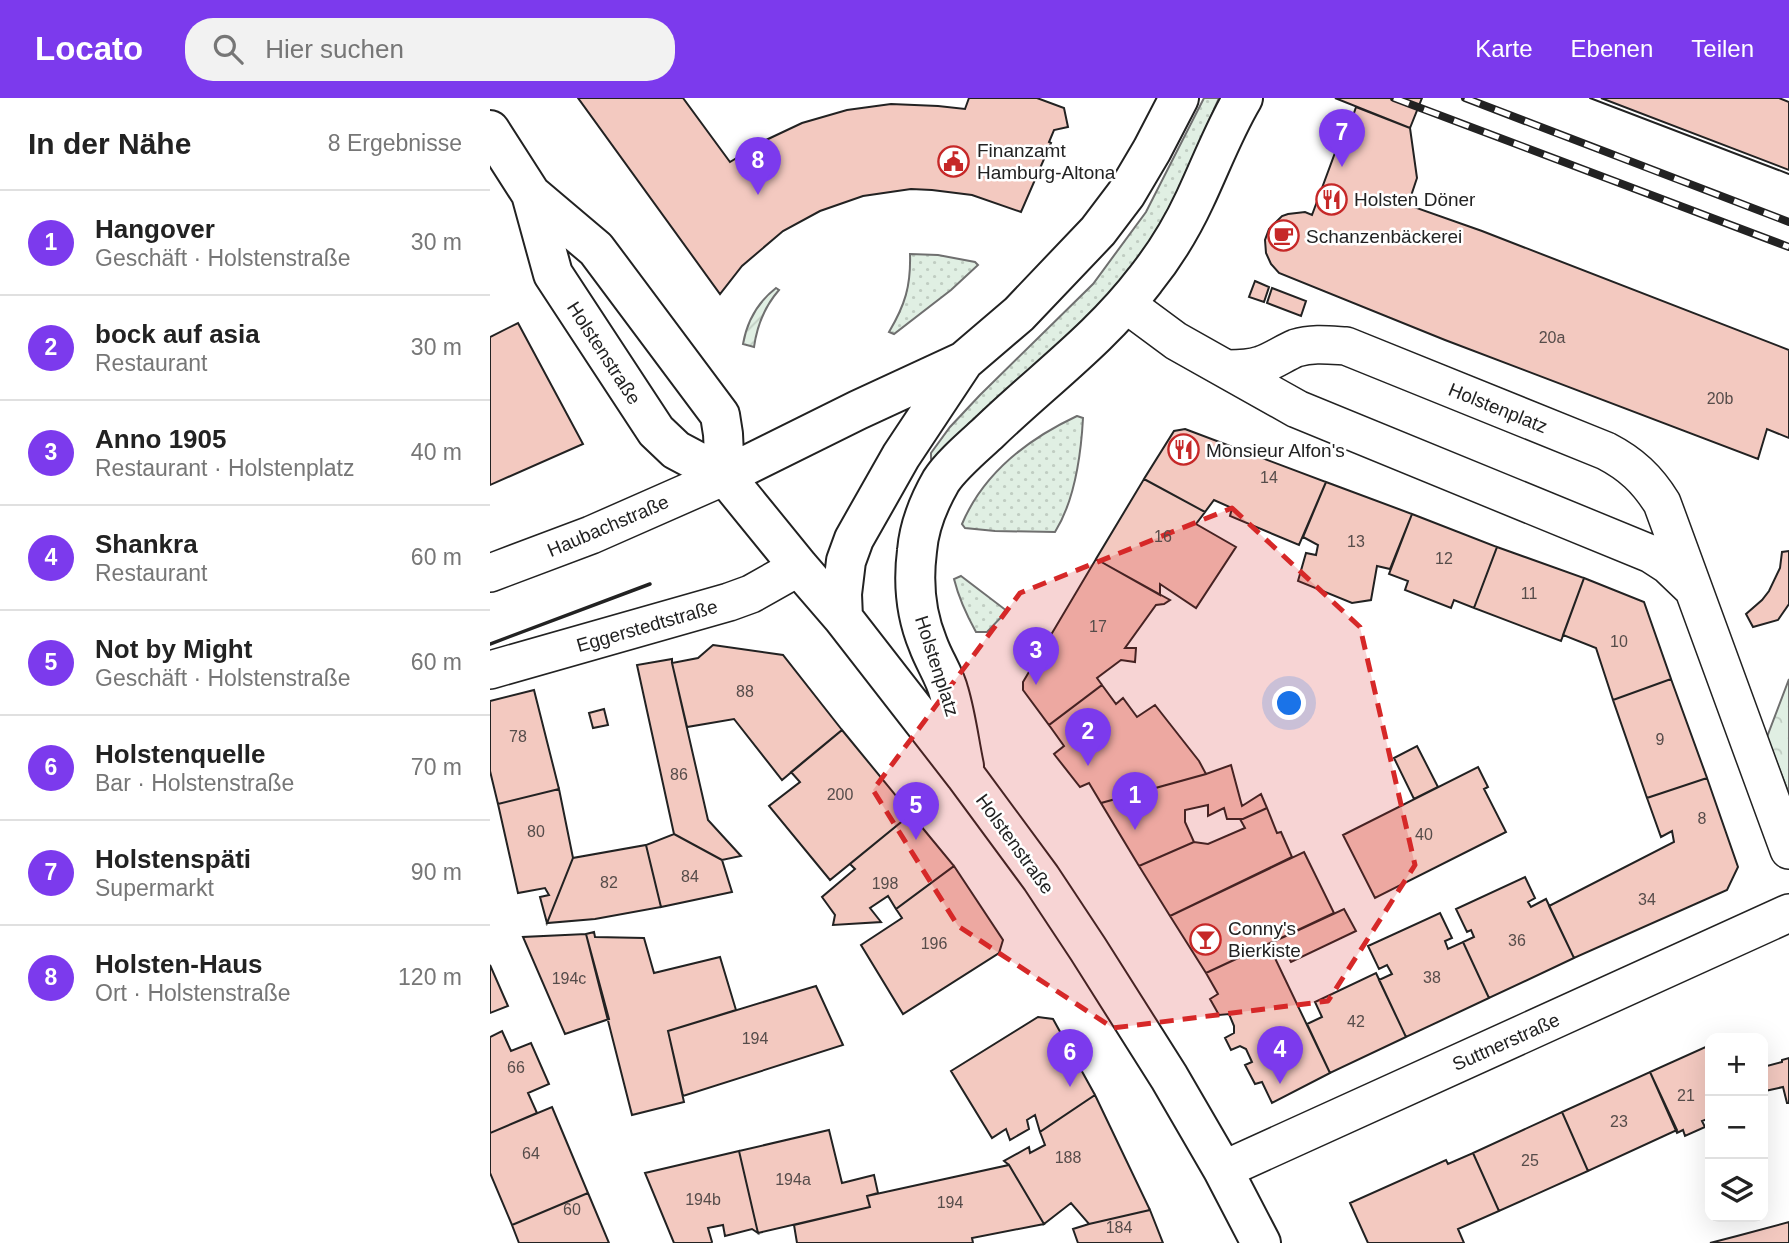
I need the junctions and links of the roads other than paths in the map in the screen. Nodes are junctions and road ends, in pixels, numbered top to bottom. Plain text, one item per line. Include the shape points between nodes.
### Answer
1 (1179, 98) edge
2 (1242, 98) edge
3 (490, 130) edge
4 (531, 194) junction
5 (1126, 304) junction
6 (964, 361) junction
7 (1227, 369) junction
8 (725, 476) junction
9 (799, 567) junction
10 (490, 573) edge
11 (1694, 590) junction
12 (843, 618) junction
13 (490, 670) edge
14 (965, 775) junction
15 (1789, 850) edge
16 (1789, 913) edge
17 (1223, 1170) junction
18 (1261, 1243) edge

1 - 6 main road via 1126,194 1098,232 1019,314
2 - 5 main road, Holstenplatz via 1171,244
3 - 4 main road, Holstenstraße
4 - 8 main road, Holstenstraße via 596,249 720,415
4 - 8 main road, Holstenstraße via 553,274 656,431 676,450
5 - 7 street, Holstenplatz via 1177,341
5 - 14 main road, Holstenplatz via 943,479 926,512 915,567 920,619 949,691
6 - 8 main road
6 - 12 main road via 901,456 854,539 846,561
7 - 11 street, Holstenplatz via 1297,409 1651,554
7 - 11 street, Holstenplatz via 1260,366 1311,345 1346,346 1606,451 1652,486
8 - 9 main road, Holstenstraße
8 - 10 street, Haubachstraße
9 - 12 main road, Holstenstraße
9 - 13 street, Eggerstedtstraße via 729,603
11 - 15 street, Holstenplatz
12 - 14 main road, Holstenstraße
14 - 17 main road, Holstenstraße via 1088,949
16 - 17 street, Suttnerstraße
17 - 18 main road, Holstenstraße

